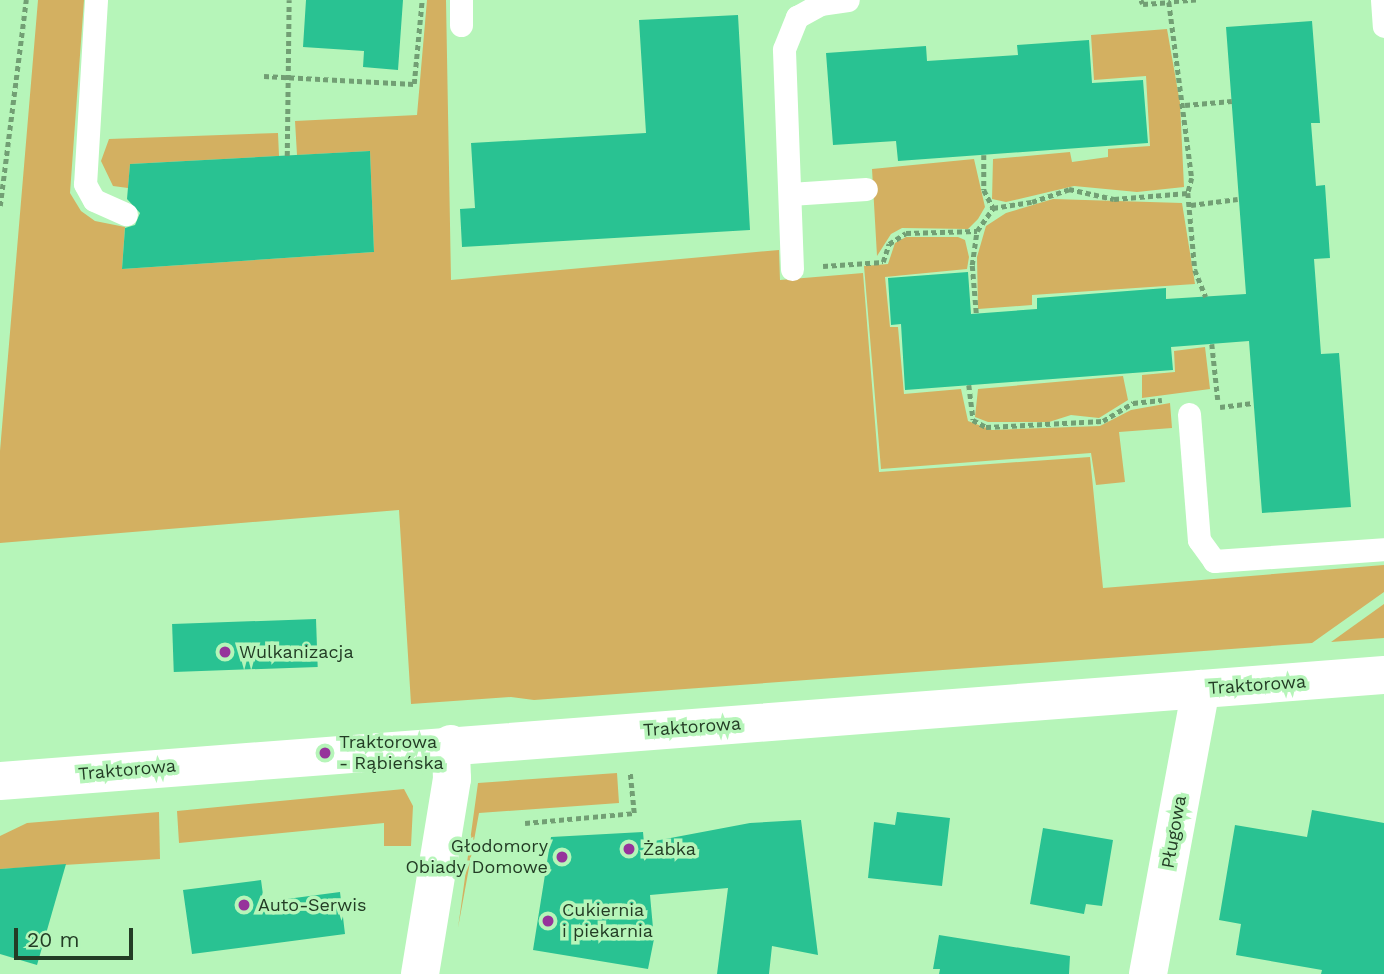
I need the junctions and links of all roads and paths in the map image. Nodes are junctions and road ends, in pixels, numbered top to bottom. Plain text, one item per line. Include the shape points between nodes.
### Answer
1 (26, 0) edge
2 (96, 0) edge
3 (289, 0) edge
4 (422, 0) edge
5 (461, 0) edge
6 (848, 0) edge
7 (1141, 0) edge
8 (1196, 0) edge
9 (1382, 0) edge
10 (1169, 2) junction
11 (461, 25) dead end
12 (1384, 26) edge
13 (264, 76) dead end
14 (285, 77) junction
15 (1232, 101) dead end
16 (1185, 105) junction
17 (985, 155) dead end
18 (287, 156) dead end
19 (866, 189) dead end
20 (1188, 193) junction
21 (790, 194) junction
22 (1238, 199) dead end
23 (1191, 205) junction
24 (0, 206) edge
25 (993, 208) junction
26 (126, 214) dead end
27 (977, 231) junction
28 (845, 264) dead end
29 (792, 269) dead end
30 (1206, 297) dead end
31 (976, 313) dead end
32 (1212, 344) dead end
33 (970, 385) dead end
34 (1205, 394) dead end
35 (1218, 394) junction
36 (1169, 399) dead end
37 (1254, 403) dead end
38 (1218, 407) junction
39 (1189, 414) dead end
40 (1217, 417) dead end
41 (1384, 549) edge
42 (1384, 675) edge
43 (1201, 689) junction
44 (451, 744) junction
45 (629, 765) dead end
46 (0, 781) edge
47 (525, 823) dead end
48 (421, 974) edge
49 (1148, 974) edge

1 - 24 path
2 - 26 lane via 85,184 94,200
3 - 14 path
4 - 14 path via 414,84
5 - 11 lane
6 - 21 lane via 805,11 787,35
7 - 10 path via 1143,4
8 - 10 path
9 - 12 lane
10 - 16 path
13 - 14 path
14 - 18 path
15 - 16 path
16 - 20 path via 1183,127 1192,178
17 - 25 path via 985,190
19 - 21 lane
20 - 23 path
20 - 25 path via 1114,199 1069,189
21 - 29 lane
22 - 23 path
23 - 30 path via 1195,270
25 - 27 path
27 - 28 path via 906,233 889,244 883,262
27 - 31 path via 972,265
32 - 35 path
33 - 36 path via 973,420 986,426 1102,421 1133,403
34 - 35 path
35 - 38 path
37 - 38 path
38 - 40 path
39 - 41 lane via 1199,540 1214,561
42 - 43 main road, Traktorowa
43 - 44 main road, Traktorowa
43 - 49 main road, Pługowa
44 - 46 main road, Traktorowa
44 - 48 main road via 452,779
45 - 47 path via 635,813

